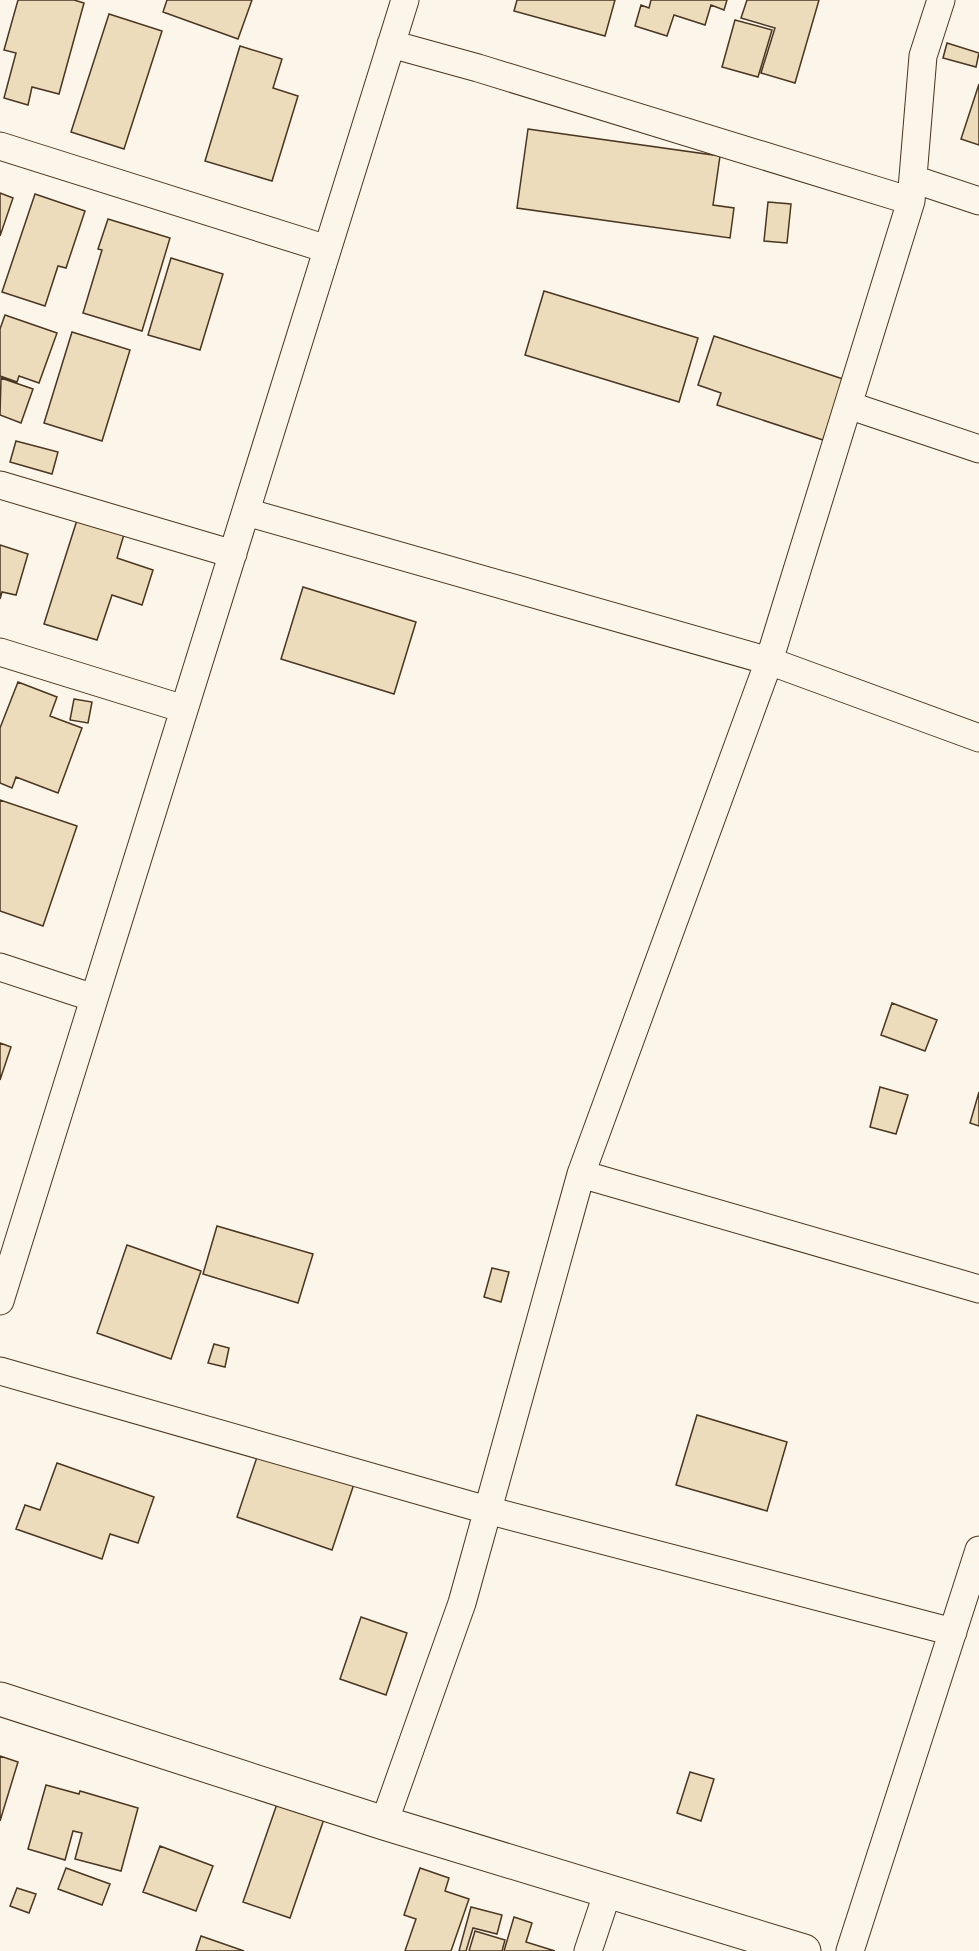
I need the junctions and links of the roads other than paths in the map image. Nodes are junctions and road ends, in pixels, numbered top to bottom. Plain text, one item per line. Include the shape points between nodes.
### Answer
1 (405, 0) edge
2 (941, 0) edge
3 (391, 44) junction
4 (0, 146) edge
5 (912, 190) junction
6 (979, 201) edge
7 (327, 249) junction
8 (848, 405) junction
9 (979, 449) edge
10 (0, 485) edge
11 (246, 512) junction
12 (233, 554) junction
13 (0, 652) edge
14 (769, 661) junction
15 (184, 709) junction
16 (979, 738) edge
17 (0, 967) edge
18 (94, 998) junction
19 (581, 1174) junction
20 (979, 1288) edge
21 (0, 1301) edge
22 (0, 1371) edge
23 (487, 1510) junction
24 (979, 1550) edge
25 (953, 1632) junction
26 (0, 1699) edge
27 (384, 1823) junction
28 (608, 1892) junction
29 (588, 1951) edge
30 (804, 1951) edge
31 (850, 1951) edge

1 - 3 street
2 - 5 street via 922,56
3 - 5 street
3 - 7 street
4 - 7 street
5 - 6 street
5 - 8 street
7 - 11 street
8 - 9 street
8 - 14 street
10 - 12 street
11 - 12 street
11 - 14 street
12 - 15 street
13 - 15 street
14 - 16 street
14 - 19 street
15 - 18 street
17 - 18 street
18 - 21 street
19 - 20 street
19 - 23 street
22 - 23 street
23 - 25 street
23 - 27 street via 462,1603
24 - 25 street
25 - 31 street
26 - 27 street
27 - 28 street
28 - 29 street
28 - 30 street

